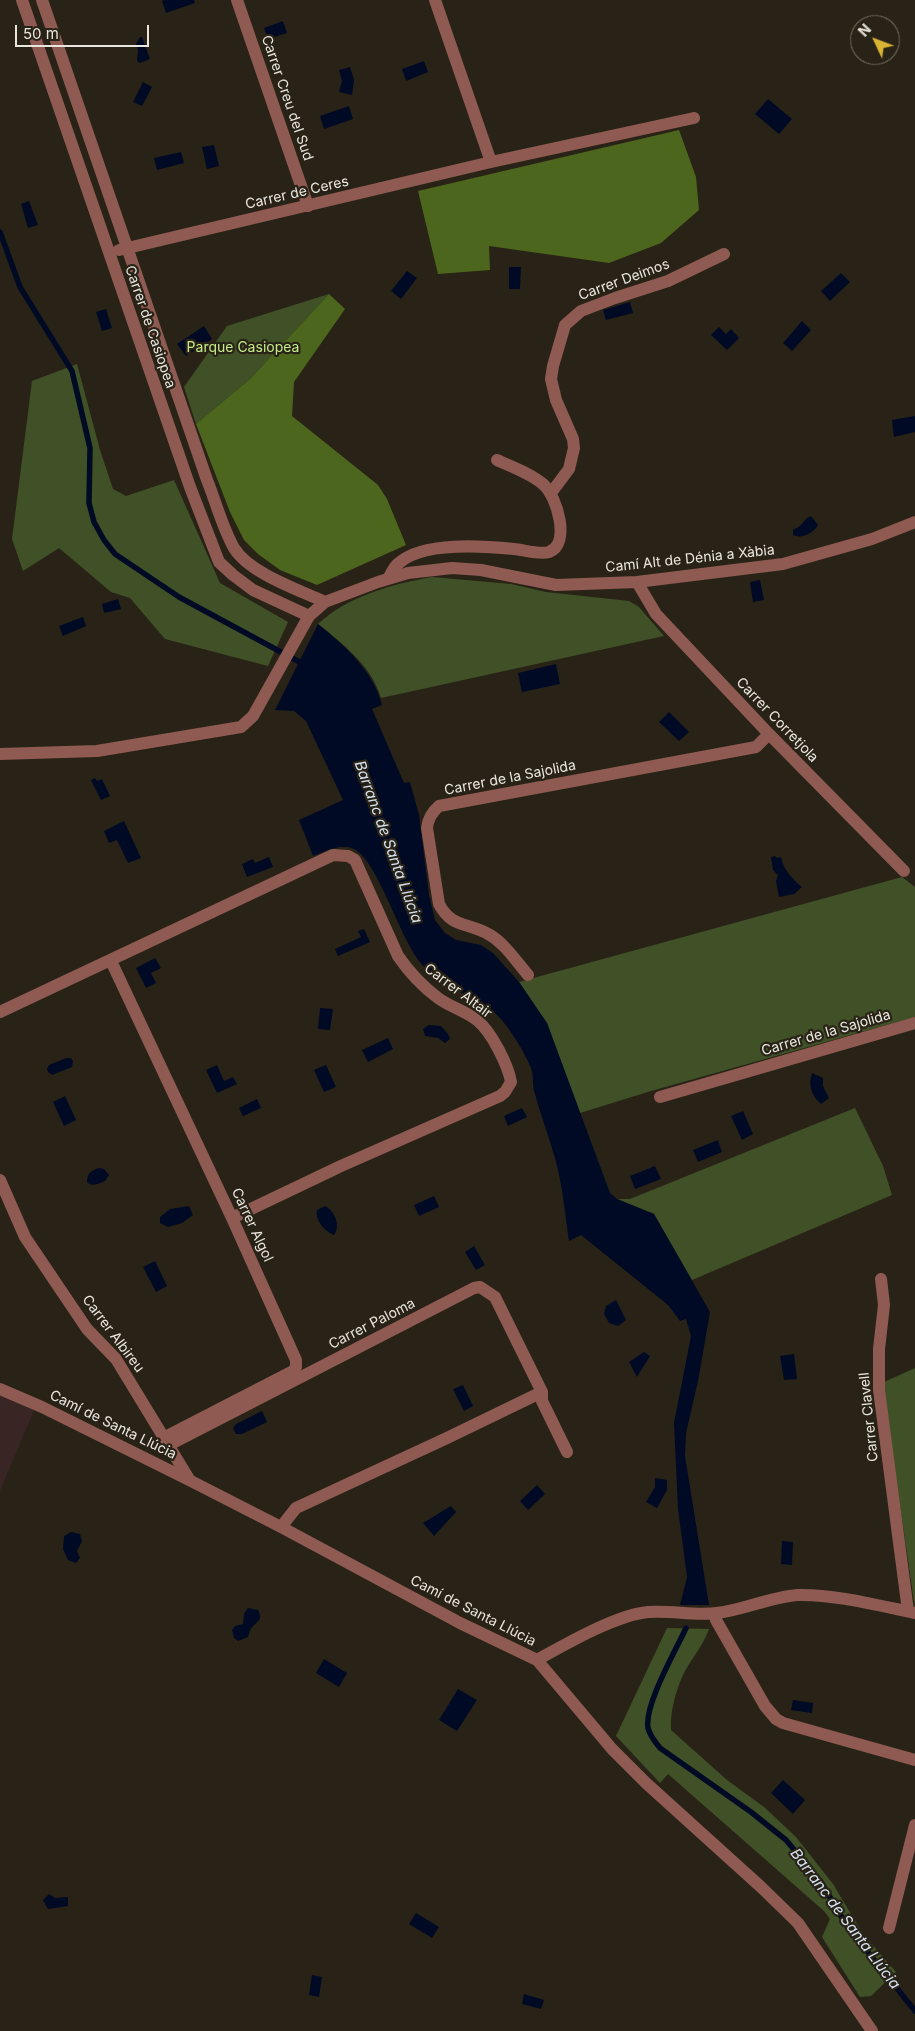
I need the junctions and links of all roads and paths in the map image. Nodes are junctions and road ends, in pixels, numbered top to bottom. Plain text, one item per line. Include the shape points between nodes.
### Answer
1 (22, 0) edge
2 (42, 0) edge
3 (237, 0) edge
4 (435, 0) edge
5 (694, 118) dead end
6 (491, 162) junction
7 (308, 206) junction
8 (126, 248) junction
9 (108, 252) junction
10 (724, 254) dead end
11 (497, 460) dead end
12 (551, 493) junction
13 (915, 522) edge
14 (388, 579) junction
15 (636, 582) junction
16 (325, 602) junction
17 (309, 616) junction
18 (769, 734) junction
19 (0, 754) edge
20 (904, 871) dead end
21 (111, 961) junction
22 (528, 975) dead end
23 (0, 1012) edge
24 (915, 1023) edge
25 (660, 1096) dead end
26 (0, 1180) edge
27 (232, 1218) junction
28 (881, 1279) dead end
29 (0, 1389) edge
30 (542, 1392) junction
31 (165, 1442) junction
32 (567, 1452) dead end
33 (190, 1480) junction
34 (281, 1526) junction
35 (912, 1612) edge
36 (717, 1613) junction
37 (537, 1660) junction
38 (915, 1760) edge
39 (915, 1825) edge
40 (889, 1928) dead end
41 (872, 2031) edge

1 - 9 street, Carrer de Casiopea
2 - 8 street, Carrer de Casiopea
3 - 7 street, Carrer Creu del Sud
4 - 6 street
5 - 6 street, Carrer de Ceres
6 - 7 street, Carrer de Ceres
7 - 8 street, Carrer de Ceres
8 - 9 street, Carrer de Ceres
8 - 16 street, Carrer de Casiopea via 207,480 235,549 264,573
9 - 17 street, Carrer de Casiopea via 219,562 253,590
10 - 12 street, Carrer Deimos via 668,281 581,311 565,325 551,379 574,448 569,469
11 - 12 street via 543,484
12 - 14 street via 556,502 561,535 555,549 547,553 449,546 424,551 398,563
13 - 15 street, Camí Alt de Dénia a Xàbia via 872,539 783,564
14 - 15 street, Camí Alt de Dénia a Xàbia via 452,568 481,570 556,585
14 - 16 street, Camí Alt de Dénia a Xàbia
15 - 18 street, Carrer Corretjola via 656,614
16 - 17 street, Camí Alt de Dénia a Xàbia
17 - 19 street, Camí Alt de Dénia a Xàbia via 253,716 242,727 97,751
18 - 20 street, Carrer Corretjola
18 - 22 street, Carrer de la Sajolida via 756,746 440,806 435,810 427,828 443,912 454,922 490,935
21 - 23 street, Carrer Altair
21 - 27 street, Carrer Algol
21 - 27 street, Carrer Altair via 333,855 348,856 360,867 407,970 439,998 479,1022 500,1054 511,1082 500,1096
24 - 25 street, Carrer de la Sajolida
26 - 31 street, Carrer Albireu via 29,1243 87,1329 116,1359
27 - 31 street, Carrer Algol via 296,1360 296,1367
28 - 35 street, Carrer Clavell via 884,1305 879,1390
29 - 33 street, Camí de Santa Llúcia
30 - 31 street, Carrer Paloma via 495,1297 480,1287
30 - 32 street, Carrer Paloma via 542,1401
30 - 34 street via 296,1508
31 - 33 street, Carrer Albireu
33 - 34 street, Camí de Santa Llúcia
34 - 37 street, Camí de Santa Llúcia via 460,1623
35 - 36 street via 800,1595
36 - 37 street via 648,1612 630,1616
36 - 38 street via 716,1620 765,1706 776,1718
37 - 41 street, Camí de Santa Llúcia via 612,1749 798,1923
39 - 40 street

